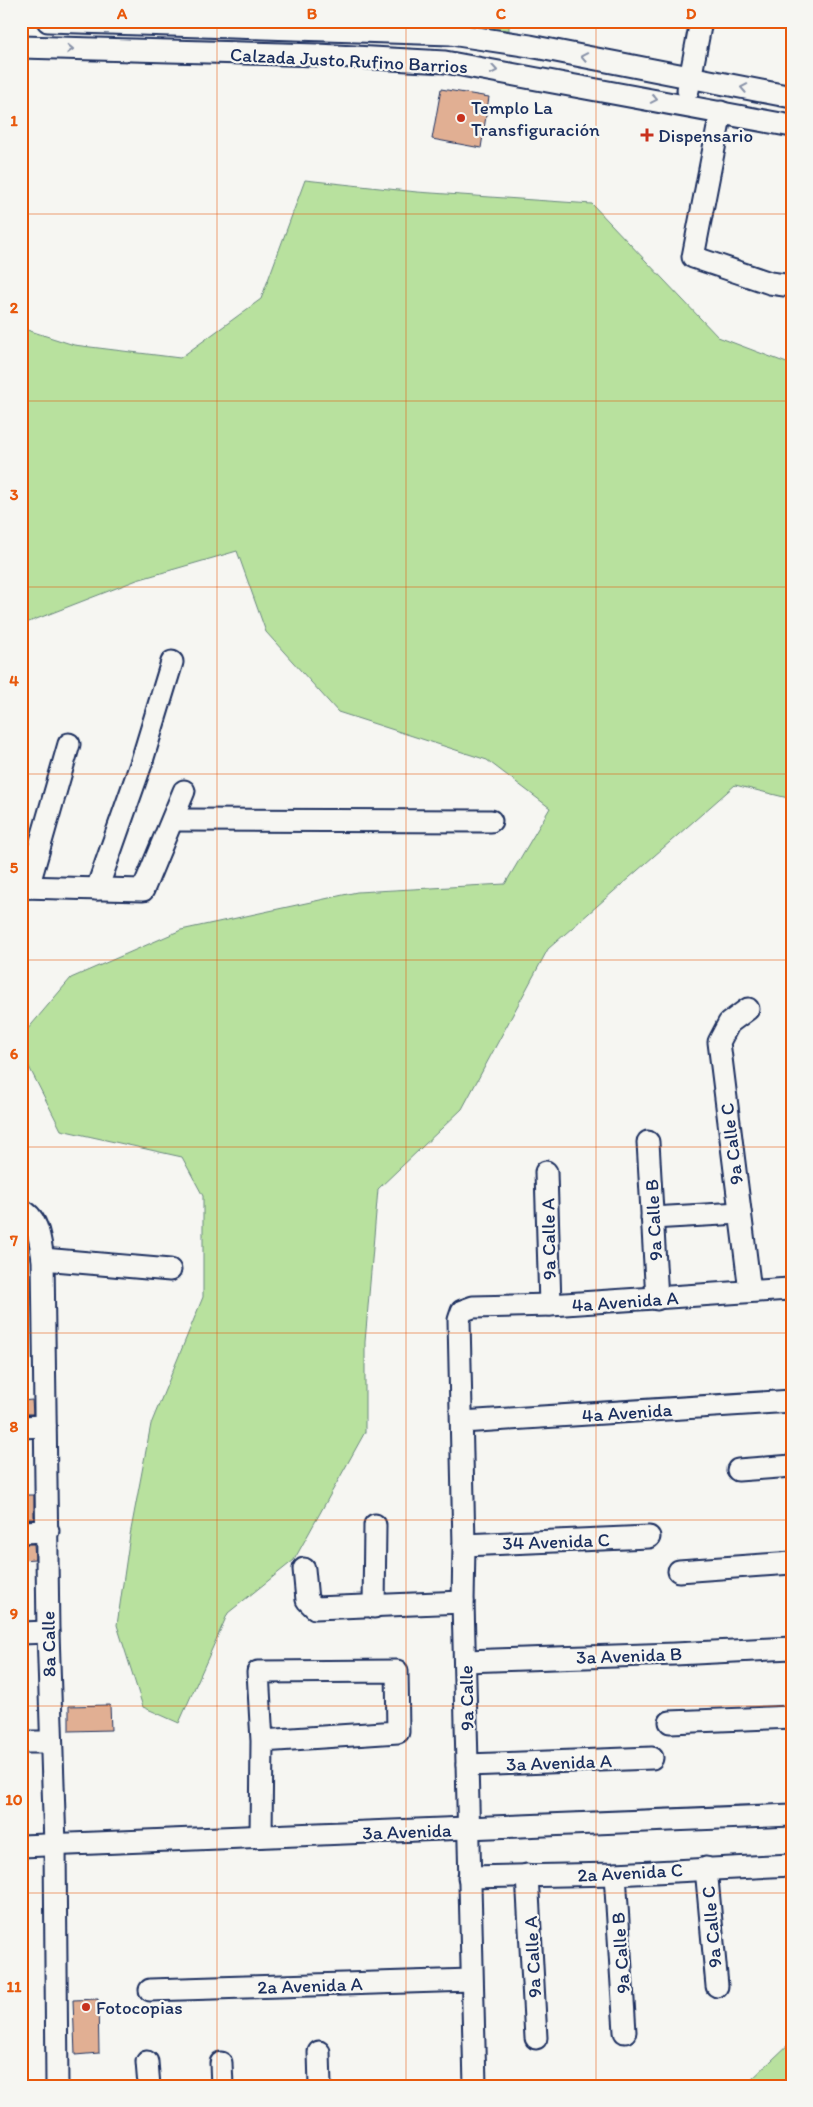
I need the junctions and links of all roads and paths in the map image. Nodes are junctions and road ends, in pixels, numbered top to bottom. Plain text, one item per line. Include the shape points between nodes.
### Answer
1 (48, 21) edge
2 (54, 21) edge
3 (701, 21) edge
4 (217, 24) edge
5 (318, 25) edge
6 (21, 47) edge
7 (318, 55) junction
8 (690, 78) junction
9 (792, 97) edge
10 (685, 105) junction
11 (721, 112) junction
12 (792, 126) edge
13 (792, 286) edge
14 (172, 662) dead end
15 (69, 744) dead end
16 (184, 791) dead end
17 (173, 820) junction
18 (491, 820) dead end
19 (24, 887) edge
20 (97, 889) junction
21 (748, 1009) dead end
22 (648, 1142) dead end
23 (546, 1172) dead end
24 (21, 1210) edge
25 (740, 1213) junction
26 (652, 1218) junction
27 (43, 1259) junction
28 (170, 1270) dead end
29 (789, 1289) dead end
30 (750, 1291) junction
31 (657, 1299) junction
32 (550, 1306) junction
33 (462, 1311) joint
34 (792, 1401) edge
35 (462, 1422) junction
36 (45, 1426) junction
37 (21, 1427) edge
38 (792, 1466) edge
39 (738, 1470) dead end
40 (375, 1525) dead end
41 (48, 1531) junction
42 (21, 1532) edge
43 (649, 1538) dead end
44 (464, 1545) junction
45 (792, 1563) edge
46 (304, 1569) dead end
47 (679, 1571) dead end
48 (463, 1602) junction
49 (374, 1607) junction
50 (48, 1632) junction
51 (21, 1633) edge
52 (792, 1648) edge
53 (465, 1661) junction
54 (792, 1717) edge
55 (670, 1722) dead end
56 (262, 1741) junction
57 (21, 1742) edge
58 (51, 1742) junction
59 (652, 1758) dead end
60 (467, 1765) junction
61 (792, 1815) edge
62 (468, 1829) junction
63 (261, 1836) junction
64 (55, 1845) junction
65 (21, 1846) edge
66 (792, 1865) edge
67 (706, 1868) junction
68 (615, 1874) junction
69 (528, 1875) junction
70 (468, 1877) junction
71 (471, 1980) junction
72 (717, 1986) dead end
73 (150, 1990) dead end
74 (626, 2032) dead end
75 (536, 2038) dead end
76 (319, 2052) dead end
77 (148, 2062) dead end
78 (221, 2063) dead end
79 (57, 2086) edge
80 (148, 2086) edge
81 (222, 2086) edge
82 (320, 2086) edge
83 (475, 2086) edge

1 - 2 street, Calzada Justo Rufino Barrios
2 - 4 street, Calzada Justo Rufino Barrios
3 - 8 street
4 - 5 street, Calzada Justo Rufino Barrios
5 - 7 street
8 -> 5 street, Calzada Justo Rufino Barrios via 460,35
6 -> 7 street, Calzada Justo Rufino Barrios
7 -> 10 street, Calzada Justo Rufino Barrios via 444,62
9 -> 8 street, Calzada Justo Rufino Barrios
8 - 10 street
10 - 11 street, Calzada Justo Rufino Barrios
11 - 12 street, Calzada Justo Rufino Barrios
11 - 13 street via 693,257
14 - 20 street via 141,764
15 - 19 street
16 - 17 street
17 - 18 street
17 - 20 street via 143,890
19 - 20 street
21 - 25 street, 9a Calle C via 729,1023 719,1042
22 - 26 street, 9a Calle B
23 - 32 street, 9a Calle A
24 - 27 street, 8a Calle via 28,1212 37,1227
25 - 26 street
25 - 30 street, 9a Calle C
26 - 31 street, 9a Calle B
27 - 28 street
27 - 36 street, 8a Calle
29 - 30 street, 4a Avenida A
30 - 31 street, 4a Avenida A
31 - 32 street, 4a Avenida A
32 - 33 street, 4a Avenida A via 473,1307
33 - 35 street, 9a Calle via 459,1320
34 - 35 street, 4a Avenida
35 - 44 street, 9a Calle
36 - 37 street
36 - 41 street, 8a Calle
38 - 39 street
40 - 49 street
41 - 42 street
41 - 50 street, 8a Calle
43 - 44 street, 34 Avenida C
44 - 48 street, 9a Calle
45 - 47 street
46 - 49 street via 307,1600 315,1608
48 - 49 street
48 - 53 street, 9a Calle
50 - 51 street
50 - 58 street, 8a Calle
52 - 53 street, 3a Avenida B
53 - 60 street, 9a Calle
54 - 55 street
56 - 56 street via 258,1672 397,1671 398,1732
56 - 63 street
57 - 58 street
58 - 64 street, 8a Calle
59 - 60 street, 3a Avenida A
60 - 62 street, 9a Calle
61 - 62 street, 3a Avenida
62 - 63 street, 3a Avenida
62 - 70 street, 9a Calle
63 - 64 street, 3a Avenida
64 - 65 street, 3a Avenida
64 - 79 street, 8a Calle
66 - 67 street, 2a Avenida C
67 - 68 street, 2a Avenida C
67 - 72 street, 9a Calle C
68 - 69 street, 2a Avenida C
68 - 74 street, 9a Calle B
69 - 70 street, 2a Avenida C
69 - 75 street, 9a Calle A
70 - 71 street, 9a Calle
71 - 73 street, 2a Avenida A
71 - 83 street, 9a Calle
76 - 82 street
77 - 80 street
78 - 81 street

